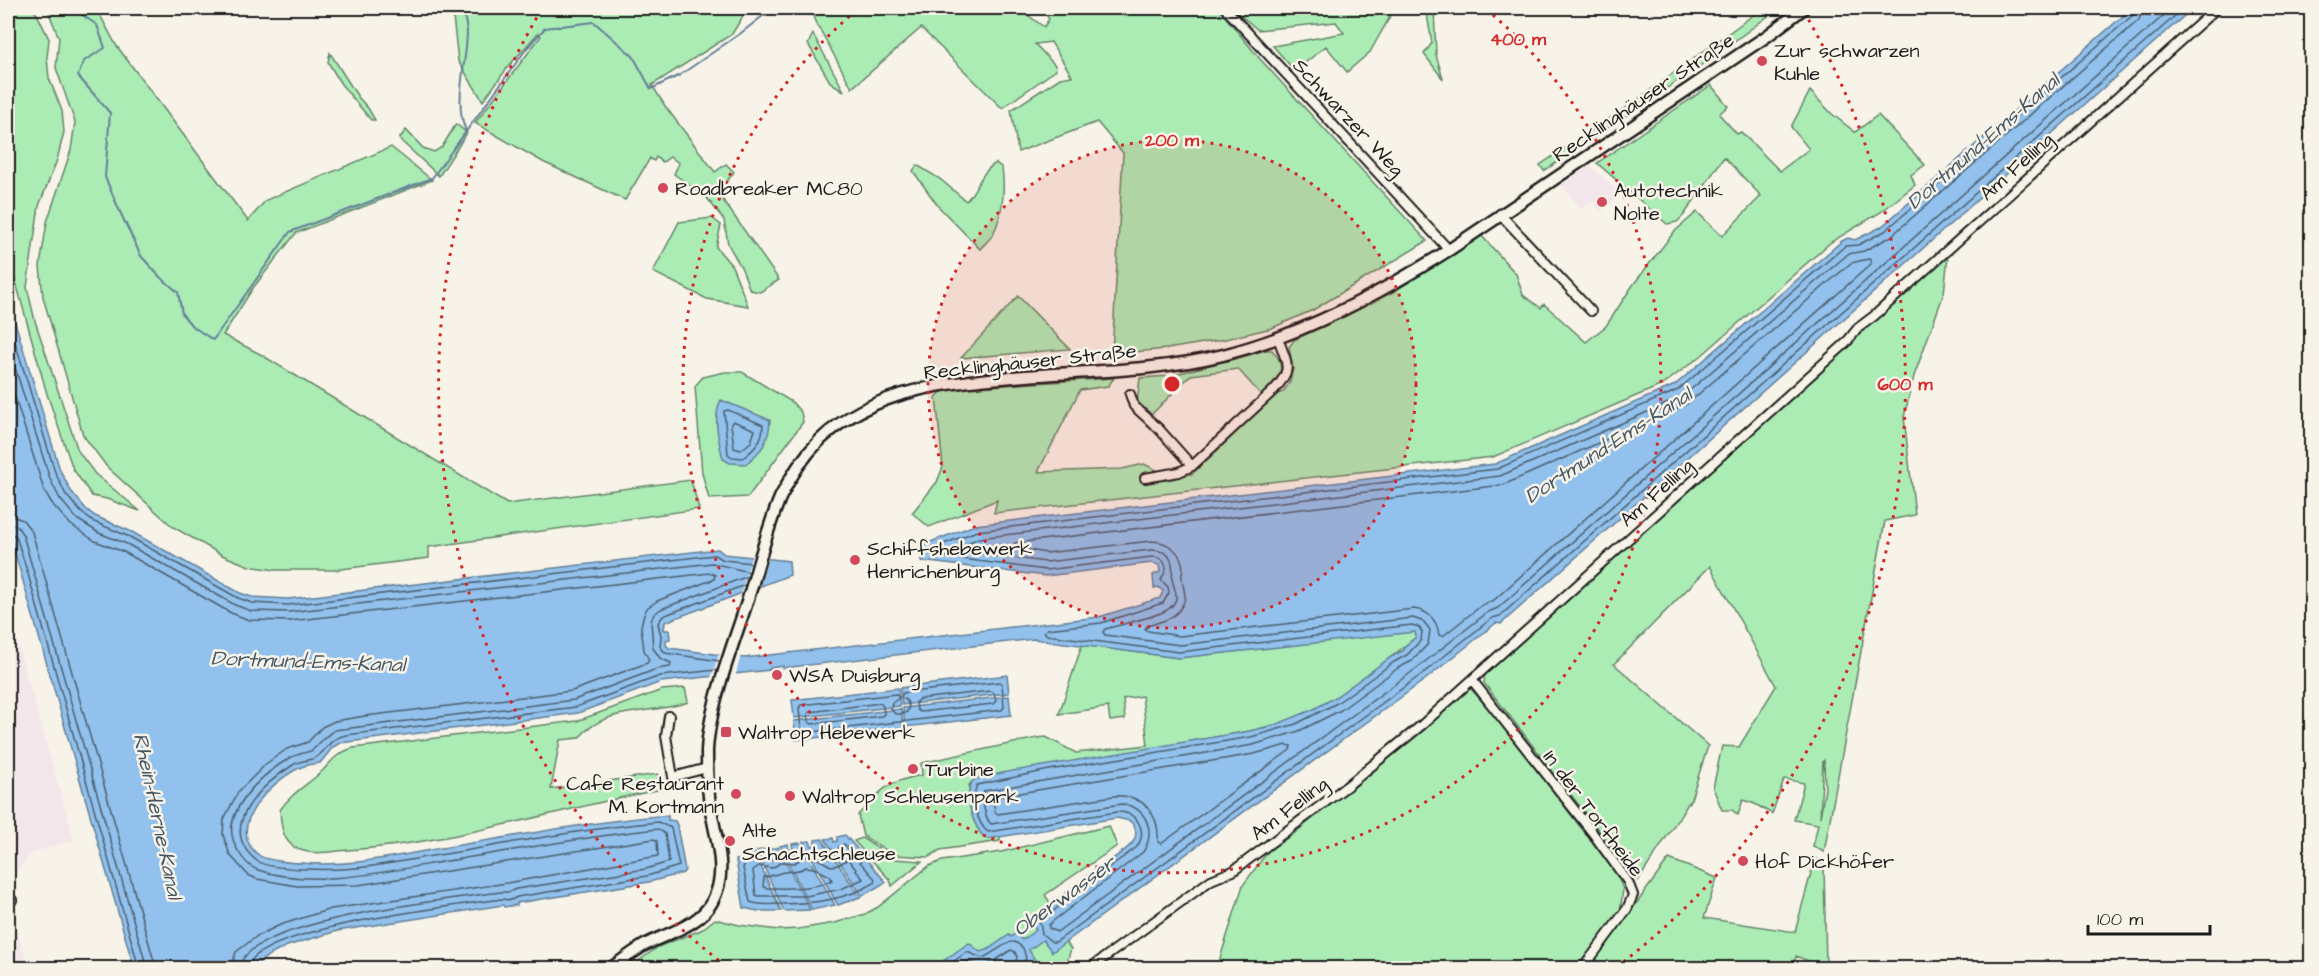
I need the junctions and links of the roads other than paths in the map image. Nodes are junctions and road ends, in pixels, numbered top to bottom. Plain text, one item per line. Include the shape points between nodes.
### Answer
1 (1225, 8) edge
2 (1804, 8) edge
3 (2217, 8) edge
4 (1500, 214) junction
5 (1449, 250) junction
6 (1591, 311) dead end
7 (1278, 338) junction
8 (1130, 394) dead end
9 (1192, 466) junction
10 (1145, 478) dead end
11 (1472, 680) junction
12 (669, 716) dead end
13 (707, 768) junction
14 (611, 969) edge
15 (1090, 969) edge
16 (1583, 969) edge

1 - 5 street, Schwarzer Weg
2 - 4 main road, Recklinghäuser Straße
3 - 11 street, Am Felling
4 - 5 main road, Recklinghäuser Straße
4 - 6 street
5 - 7 main road, Recklinghäuser Straße via 1347,310
7 - 9 street via 1288,368 1285,378
7 - 13 main road, Recklinghäuser Straße via 1222,355 1172,364 966,381 894,396 837,426 807,455 781,498 721,683 710,726
8 - 9 street via 1134,406
9 - 10 street
11 - 15 street, Am Felling via 1347,786 1233,871 1210,880
11 - 16 street, In der Torfheide via 1592,832 1633,895
12 - 13 street via 666,736 673,777
13 - 14 main road, Recklinghäuser Straße via 721,877 713,902 698,919 644,945

